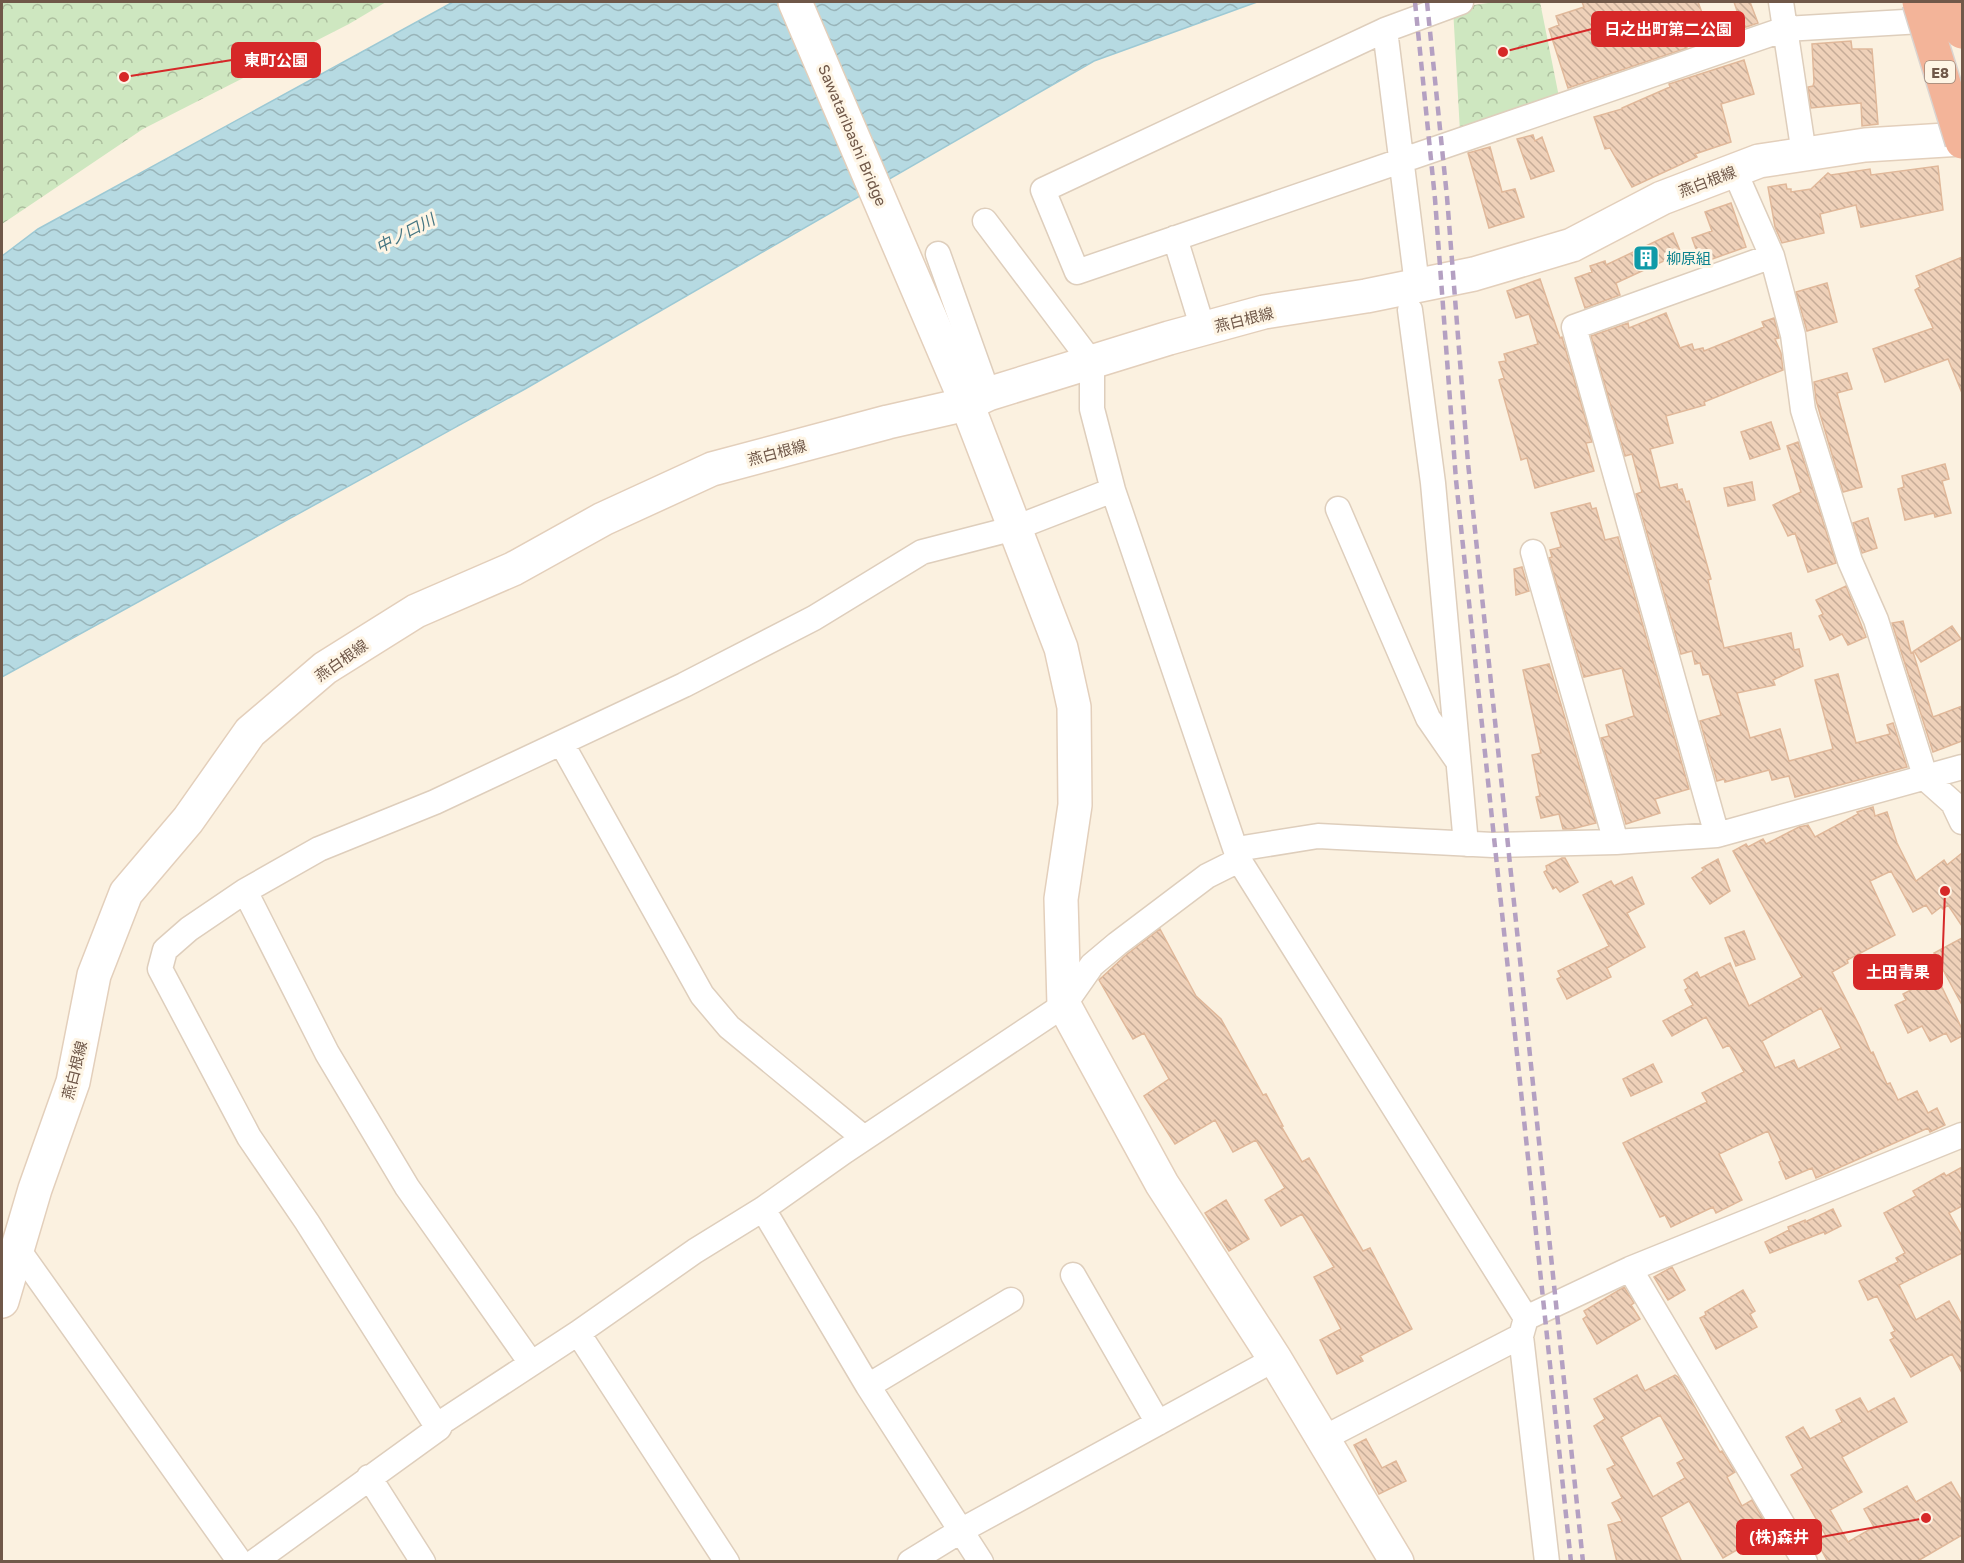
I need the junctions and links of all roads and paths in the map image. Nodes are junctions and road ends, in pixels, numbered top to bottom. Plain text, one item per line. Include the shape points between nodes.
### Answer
1 (795, 2) edge
2 (1461, 2) edge
3 (1781, 2) edge
4 (1919, 2) edge
5 (1953, 2) edge
6 (1888, 12) edge
7 (1962, 18) edge
8 (1785, 29) junction
9 (1385, 30) junction
10 (1962, 32) edge
11 (1962, 140) edge
12 (1804, 154) junction
13 (1401, 160) junction
14 (1734, 170) junction
15 (985, 221) dead end
16 (1175, 238) junction
17 (1773, 256) junction
18 (1414, 298) junction
19 (1203, 329) junction
20 (1092, 363) junction
21 (978, 399) junction
22 (1113, 490) junction
23 (1338, 509) dead end
24 (1015, 528) junction
25 (1533, 552) dead end
26 (562, 744) junction
27 (1458, 762) junction
28 (1962, 767) edge
29 (1926, 779) junction
30 (1962, 822) edge
31 (1717, 835) junction
32 (1616, 842) junction
33 (1466, 844) junction
34 (1238, 854) junction
35 (245, 891) junction
36 (1064, 1005) junction
37 (1962, 1135) edge
38 (864, 1138) junction
39 (763, 1209) junction
40 (17, 1248) junction
41 (1630, 1269) junction
42 (1073, 1275) dead end
43 (1011, 1300) dead end
44 (2, 1301) edge
45 (1524, 1327) junction
46 (578, 1333) junction
47 (1275, 1359) junction
48 (531, 1363) junction
49 (868, 1386) junction
50 (1158, 1423) junction
51 (438, 1428) junction
52 (1322, 1438) junction
53 (369, 1478) junction
54 (962, 1530) junction
55 (240, 1562) edge
56 (254, 1562) edge
57 (423, 1562) edge
58 (727, 1562) edge
59 (910, 1562) edge
60 (981, 1562) edge
61 (1397, 1562) edge
62 (1547, 1562) edge
63 (1805, 1562) edge

1 - 21 main road, Sawataribashi Bridge via 924,262
2 - 9 street
3 - 8 street
4 - 11 highway, E8, bridge
5 - 10 highway, bridge
6 - 7 street
6 - 8 street
8 - 12 street
8 - 13 street
9 - 13 street
9 - 16 street via 1042,190 1077,272
11 - 12 main road, 燕白根線 via 1865,145
12 - 14 main road, 燕白根線 via 1759,161
13 - 16 street
13 - 18 street
14 - 17 street
14 - 18 main road, 燕白根線 via 1662,198 1572,245 1474,274
15 - 20 street
16 - 19 street
17 - 29 street via 1793,335 1803,410 1850,561 1876,620
17 - 31 street via 1574,327
18 - 19 main road, 燕白根線 via 1366,296 1264,312
18 - 27 street
19 - 20 main road, 燕白根線
20 - 21 main road, 燕白根線
20 - 22 street via 1092,409
21 - 24 main road, Sawataribashi Bridge
21 - 40 main road, 燕白根線 via 712,469 603,519 513,569 416,611 325,668 250,732 188,820 126,893 94,975 73,1082
22 - 24 street
22 - 34 street
23 - 27 street via 1428,718
24 - 26 street via 922,552 814,618
24 - 36 main road, Sawataribashi Bridge via 1061,648 1074,707 1076,805 1060,899
25 - 32 street
26 - 35 street via 319,849
26 - 38 street via 702,995 729,1027
27 - 33 street
28 - 29 street
29 - 30 street via 1953,803
29 - 31 street
31 - 32 street
32 - 33 street
33 - 34 street via 1318,836
34 - 36 street via 1092,965
34 - 45 street
35 - 48 street via 327,1053 407,1186
35 - 51 street via 165,950 160,969 249,1137
36 - 38 street
36 - 47 main road via 1162,1184
37 - 41 street
38 - 39 street
39 - 46 street
39 - 49 street
40 - 44 main road, 燕白根線
40 - 55 street
41 - 45 street
41 - 63 street
42 - 50 street
43 - 49 street
45 - 52 street
45 - 62 street
46 - 48 street
46 - 58 street
47 - 50 street
47 - 52 main road
48 - 51 street
49 - 54 street
50 - 54 street
51 - 53 street
52 - 61 main road
53 - 56 street
53 - 57 street
54 - 59 street
54 - 60 street

